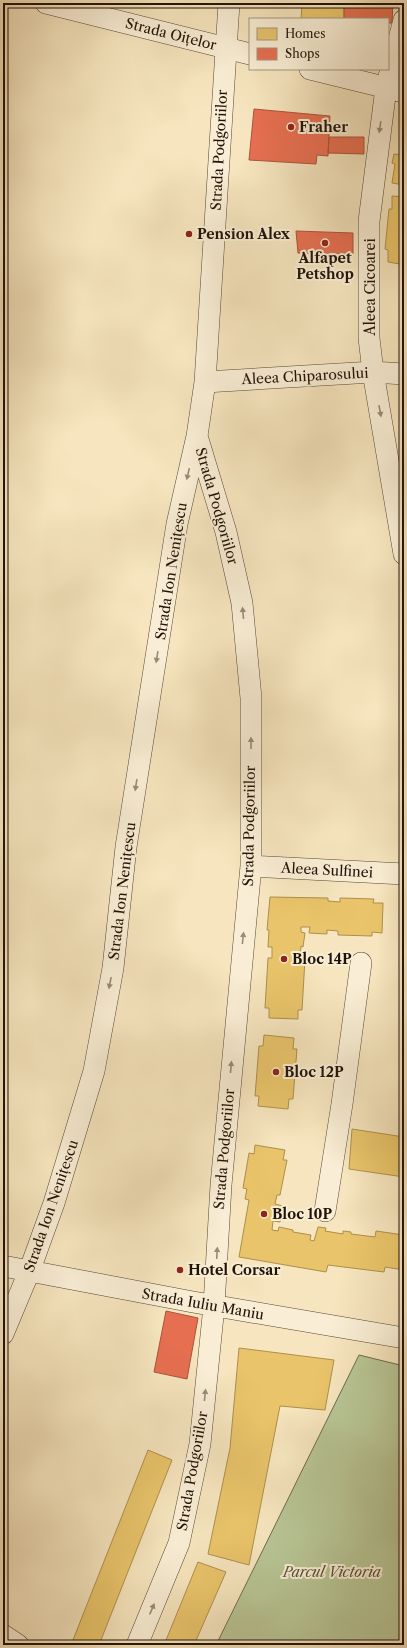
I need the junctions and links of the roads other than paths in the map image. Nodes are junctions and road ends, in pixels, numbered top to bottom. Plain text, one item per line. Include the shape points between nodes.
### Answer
1 (46, 3) edge
2 (228, 3) edge
3 (404, 20) edge
4 (225, 48) junction
5 (249, 54) edge
6 (314, 70) edge
7 (395, 90) edge
8 (373, 372) junction
9 (404, 374) edge
10 (205, 382) junction
11 (197, 436) junction
12 (404, 554) edge
13 (251, 866) junction
14 (404, 874) edge
15 (361, 963) dead end
16 (325, 1211) dead end
17 (3, 1266) edge
18 (29, 1272) junction
19 (214, 1306) junction
20 (3, 1334) edge
21 (404, 1338) edge
22 (3, 1636) edge
23 (18, 1645) edge
24 (137, 1645) edge

1 - 4 street, Strada Oițelor
2 - 4 street, Strada Podgoriilor
3 - 7 street, Aleea Cicoarei
4 - 5 street, Strada Oițelor
4 - 10 street, Strada Podgoriilor
6 - 7 street
7 -> 8 street, Aleea Cicoarei via 369,221 369,338
8 - 9 street, Aleea Chiparosului
8 - 10 street, Aleea Chiparosului
8 -> 12 street, Aleea Cicoarei
10 - 11 street, Strada Podgoriilor
13 -> 11 street, Strada Podgoriilor via 250,698 242,603 226,532
11 -> 18 street, Strada Ion Nenițescu via 177,524 126,848 113,968 94,1071 54,1203
13 - 14 street, Aleea Sulfinei
19 -> 13 street, Strada Podgoriilor via 221,1185
15 - 16 street
17 - 18 street, Strada Iuliu Maniu
18 - 19 street, Strada Iuliu Maniu
18 - 20 street, Strada Ion Nenițescu
19 - 21 street, Strada Iuliu Maniu
24 -> 19 street, Strada Podgoriilor via 179,1543 200,1444
22 - 23 street

